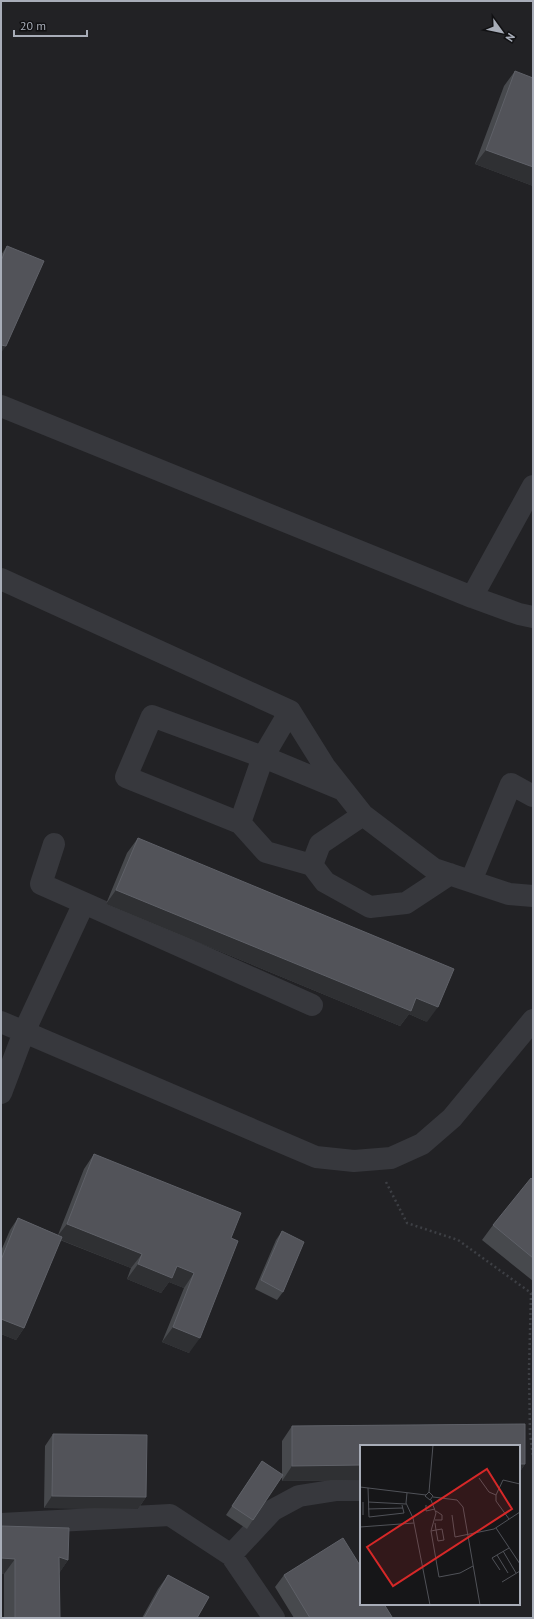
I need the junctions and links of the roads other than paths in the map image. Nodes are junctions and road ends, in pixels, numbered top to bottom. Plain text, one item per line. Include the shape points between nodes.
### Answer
1 (1, 406) edge
2 (533, 486) edge
3 (1, 579) edge
4 (472, 597) junction
5 (533, 617) edge
6 (290, 711) junction
7 (263, 757) junction
8 (343, 790) junction
9 (533, 796) edge
10 (363, 815) junction
11 (240, 823) junction
12 (54, 844) dead end
13 (312, 865) junction
14 (450, 874) junction
15 (471, 881) junction
16 (533, 896) edge
17 (84, 903) junction
18 (312, 1005) dead end
19 (533, 1020) edge
20 (1, 1022) edge
21 (24, 1032) junction
22 (1, 1093) edge
23 (360, 1490) edge
24 (1, 1524) edge
25 (231, 1554) junction
26 (274, 1618) edge

1 - 4 lane
2 - 4 lane
3 - 6 lane
4 - 5 lane
6 - 7 lane
6 - 8 lane via 325,767
7 - 8 lane
7 - 11 lane
7 - 11 lane via 152,716 126,777
8 - 10 lane
9 - 15 lane via 511,784
10 - 13 lane via 320,844
10 - 14 lane via 434,869
11 - 13 lane via 266,852
12 - 17 lane via 42,884
13 - 14 lane via 325,882 370,907 406,903
14 - 15 lane
15 - 16 lane via 509,894
17 - 18 lane
17 - 21 lane
19 - 21 lane via 452,1118 422,1144 390,1158 354,1161 316,1157
20 - 21 lane
21 - 22 lane
23 - 25 lane via 337,1490 299,1496 273,1510
24 - 25 lane via 170,1515
25 - 26 lane

